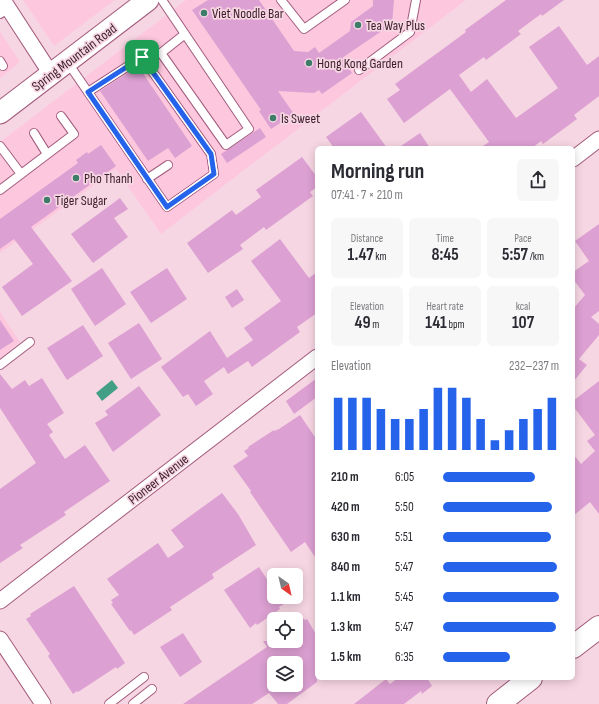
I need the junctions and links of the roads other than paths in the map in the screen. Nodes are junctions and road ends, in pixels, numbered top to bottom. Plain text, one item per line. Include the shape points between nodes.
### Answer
1 (148, 0) edge
2 (162, 0) edge
3 (281, 0) edge
4 (345, 0) edge
5 (416, 0) edge
6 (4, 7) edge
7 (185, 34) junction
8 (59, 68) junction
9 (359, 70) dead end
10 (88, 92) junction
11 (0, 113) edge
12 (61, 116) dead end
13 (34, 134) dead end
14 (599, 139) edge
15 (0, 146) edge
16 (47, 154) junction
17 (575, 157) edge
18 (168, 165) dead end
19 (20, 174) junction
20 (148, 179) junction
21 (0, 190) edge
22 (30, 342) dead end
23 (315, 359) edge
24 (0, 365) edge
25 (0, 601) edge
26 (599, 627) edge
27 (0, 639) edge
28 (575, 645) edge
29 (144, 677) dead end
30 (529, 680) edge
31 (152, 689) dead end
32 (43, 704) edge
33 (109, 704) edge
34 (133, 704) edge
35 (498, 704) edge

1 - 8 main road, Spring Mountain Road
2 - 7 lane
3 - 4 lane via 304,29
5 - 9 lane via 410,32
6 - 8 street
7 - 7 lane via 249,129 226,145 162,53
8 - 10 lane
8 - 11 main road, Spring Mountain Road
10 - 20 lane
10 - 20 lane via 142,57 211,154 214,174 167,207
12 - 16 lane via 74,134
13 - 16 lane
14 - 17 street
15 - 19 lane
16 - 19 lane
18 - 20 lane
19 - 21 lane
22 - 24 lane
23 - 25 street, Pioneer Avenue
26 - 28 main road
27 - 32 street
29 - 33 lane
30 - 35 main road
31 - 34 lane

